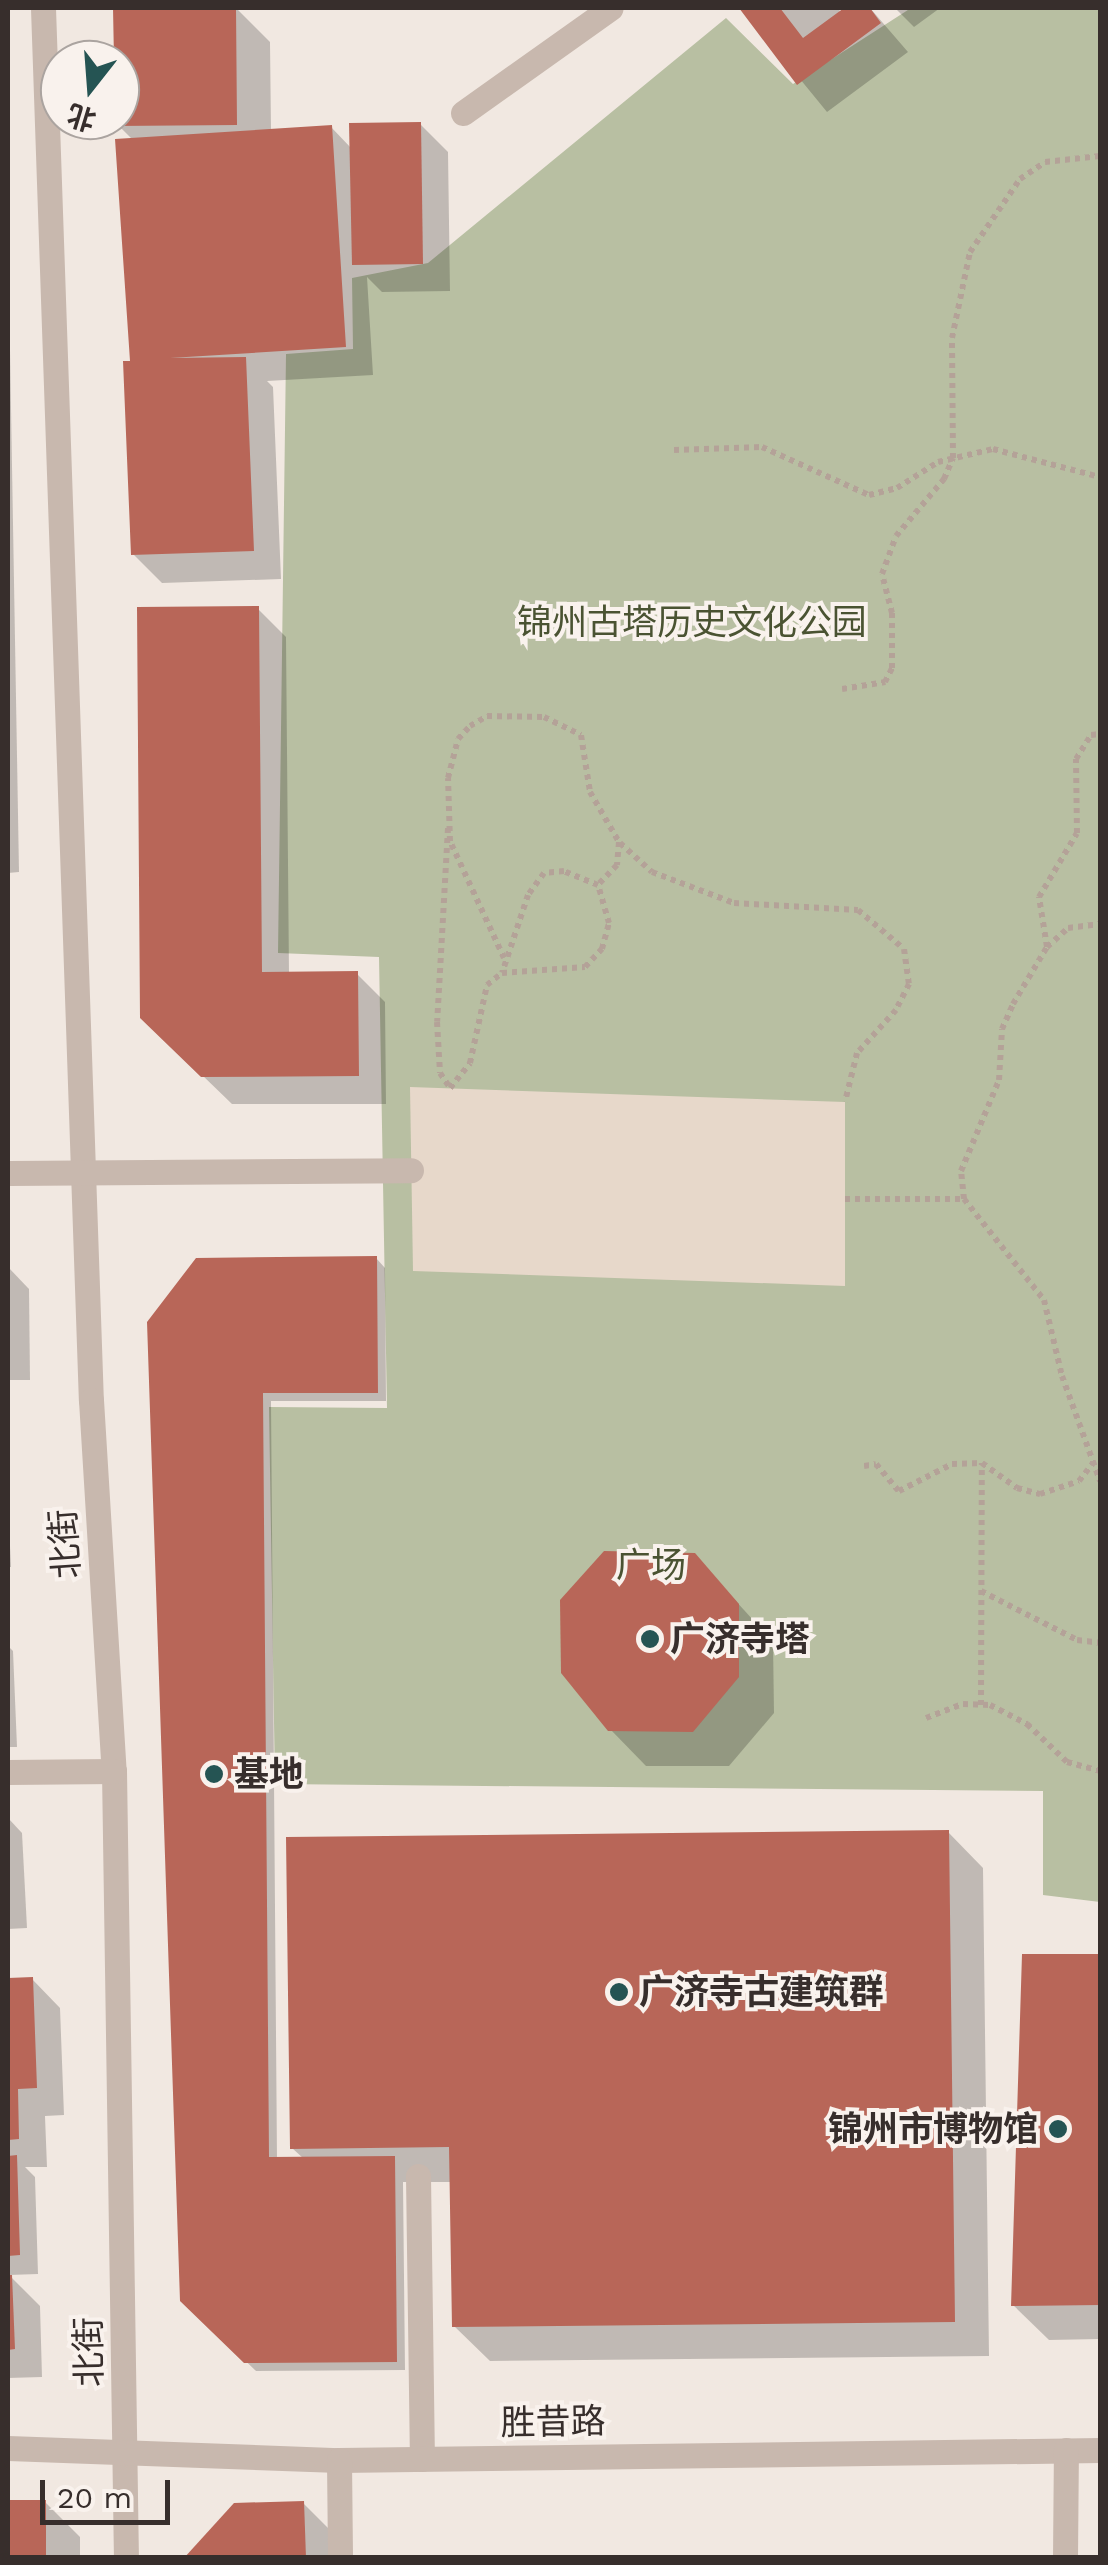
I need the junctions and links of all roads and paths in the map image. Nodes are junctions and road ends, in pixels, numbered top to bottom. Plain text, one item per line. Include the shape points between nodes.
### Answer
1 (44, 8) edge
2 (611, 8) edge
3 (462, 113) dead end
4 (1100, 156) edge
5 (674, 450) dead end
6 (952, 458) junction
7 (1100, 477) edge
8 (842, 689) dead end
9 (1100, 734) edge
10 (448, 828) junction
11 (619, 842) junction
12 (598, 884) junction
13 (1100, 924) edge
14 (1047, 947) junction
15 (504, 958) junction
16 (502, 972) junction
17 (845, 1102) dead end
18 (411, 1170) dead end
19 (8, 1173) edge
20 (83, 1174) junction
21 (845, 1198) dead end
22 (964, 1198) junction
23 (982, 1463) junction
24 (1093, 1463) junction
25 (864, 1466) dead end
26 (1100, 1481) edge
27 (982, 1591) junction
28 (1100, 1643) edge
29 (981, 1705) junction
30 (926, 1718) dead end
31 (1100, 1770) edge
32 (114, 1771) junction
33 (8, 1772) edge
34 (418, 2176) dead end
35 (8, 2448) edge
36 (126, 2448) junction
37 (1066, 2450) junction
38 (1100, 2450) edge
39 (422, 2459) junction
40 (339, 2460) junction
41 (126, 2558) edge
42 (340, 2558) edge
43 (1066, 2558) edge

1 - 20 street, 北街
2 - 3 street
4 - 6 path via 1045,162 1020,179 970,252 952,338
5 - 6 path via 762,447 869,495 897,488
6 - 7 path via 993,449
6 - 8 path via 886,557 892,668 885,682
9 - 14 path via 1091,735 1076,759 1077,834 1038,896
10 - 11 path via 448,778 458,739 487,716 544,716 581,735 590,792
10 - 15 path via 454,856
10 - 16 path via 437,1022 440,1073 450,1088 474,1050 487,985
11 - 12 path via 617,865
11 - 17 path via 652,872 734,902 858,910 904,948 909,984 896,1010 857,1053
12 - 15 path via 564,871 544,873 528,895
12 - 16 path via 609,924 602,949 585,967
13 - 14 path via 1068,928
14 - 22 path via 1002,1029 999,1080 962,1171
15 - 16 path
18 - 20 street
19 - 20 street
20 - 32 street, 北街
21 - 22 path
22 - 24 path via 1044,1300
23 - 24 path via 1018,1488 1040,1494 1068,1488
23 - 25 path via 952,1464 899,1490 876,1464
23 - 27 path
24 - 26 path
27 - 28 path via 1077,1640
27 - 29 path
29 - 30 path
29 - 31 path via 1027,1724 1067,1762
32 - 33 street
32 - 36 street, 北街
34 - 39 street
35 - 36 street, 胜昔路
36 - 40 street, 胜昔路
36 - 41 street, 北街
37 - 38 street, 胜昔路
37 - 39 street, 胜昔路
37 - 43 street
39 - 40 street, 胜昔路
40 - 42 street

